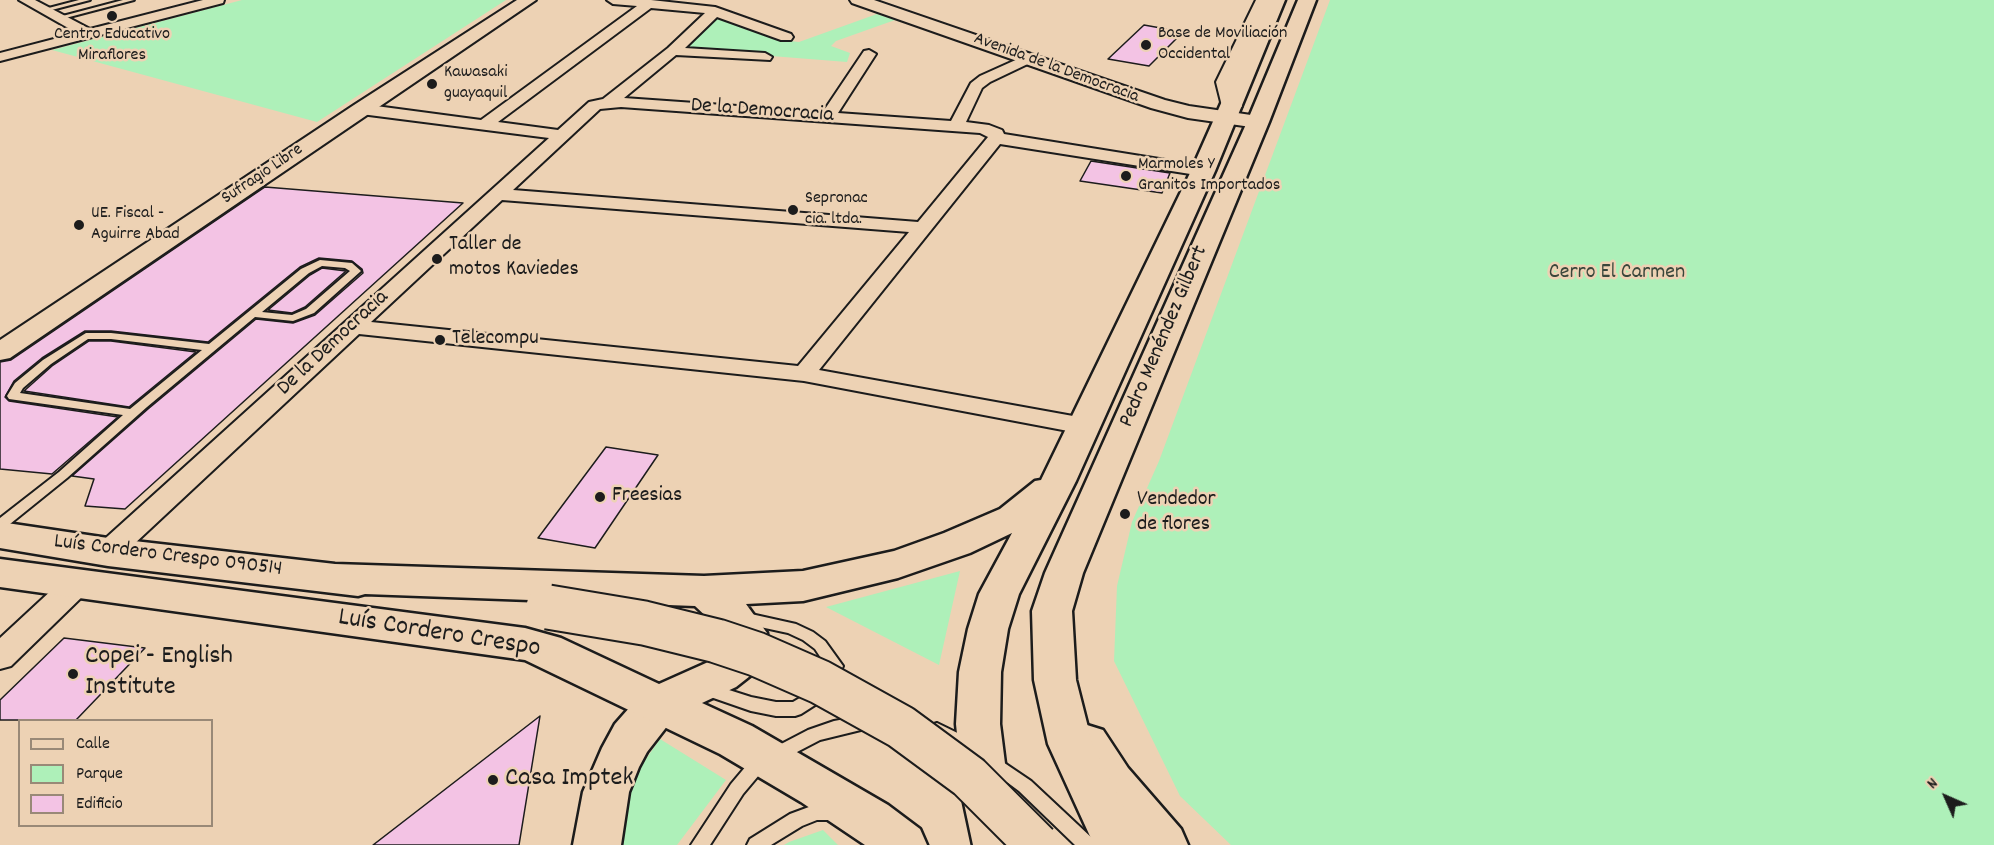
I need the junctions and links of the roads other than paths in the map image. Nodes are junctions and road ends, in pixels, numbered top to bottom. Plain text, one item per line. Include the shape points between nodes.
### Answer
1 (26, 0) edge
2 (87, 0) edge
3 (131, 0) edge
4 (218, 0) edge
5 (528, 0) edge
6 (613, 0) edge
7 (858, 0) edge
8 (893, 0) edge
9 (1264, 0) edge
10 (1276, 0) edge
11 (1307, 0) edge
12 (648, 4) junction
13 (44, 10) junction
14 (715, 11) junction
15 (58, 18) junction
16 (89, 34) junction
17 (786, 37) dead end
18 (673, 51) junction
19 (869, 54) dead end
20 (0, 57) edge
21 (765, 57) dead end
22 (1029, 58) junction
23 (609, 102) junction
24 (361, 109) junction
25 (1245, 114) junction
26 (826, 117) junction
27 (484, 125) junction
28 (956, 126) junction
29 (560, 135) junction
30 (996, 138) junction
31 (1203, 171) junction
32 (496, 194) junction
33 (924, 228) junction
34 (253, 314) junction
35 (354, 327) junction
36 (211, 348) junction
37 (0, 352) edge
38 (804, 374) junction
39 (132, 413) junction
40 (1084, 426) junction
41 (1059, 481) junction
42 (0, 525) edge
43 (0, 535) edge
44 (108, 552) junction
45 (0, 573) edge
46 (336, 578) junction
47 (78, 583) junction
48 (704, 591) junction
49 (735, 617) junction
50 (0, 657) edge
51 (1055, 680) junction
52 (679, 694) junction
53 (980, 752) junction
54 (768, 759) junction
55 (887, 833) edge
56 (597, 845) edge
57 (700, 845) edge
58 (756, 845) edge
59 (997, 845) edge
60 (1037, 845) edge
61 (1087, 845) edge
62 (1121, 845) edge
63 (1164, 845) edge

1 - 13 street
2 - 13 lane
3 - 15 lane
4 - 16 street
5 - 24 street, Sufragio Libre
6 - 12 street
7 - 22 street, Avenida de la Democracia
8 - 25 street, Avenida de la Democracia via 1148,88
9 - 25 street via 1225,82
10 - 25 main road, Pedro Menéndez Gilbert
11 - 25 main road, Pedro Menéndez Gilbert
12 - 14 street
12 - 27 street
13 - 15 street
14 - 17 street
14 - 18 street
15 - 16 street
16 - 20 street
18 - 21 street
18 - 23 street
19 - 26 street
22 - 25 street, Avenida de la Democracia via 1158,104
22 - 28 street via 976,86
23 - 26 street, De la Democracia
23 - 29 street, De la Democracia via 591,107
24 - 27 street
24 - 37 street, Sufragio Libre
25 - 31 main road, Pedro Menéndez Gilbert
25 - 51 main road, Pedro Menéndez Gilbert via 1064,573 1052,611
26 - 28 street, De la Democracia
27 - 29 street
28 - 30 street, De la Democracia via 988,129 996,133
29 - 32 street, De la Democracia
30 - 31 street, De la Democracia
30 - 33 street
31 - 40 main road, Pedro Menéndez Gilbert
32 - 33 street
32 - 35 street, De la Democracia
33 - 38 street
34 - 34 lane via 320,263 348,265 356,271 310,311 293,318
34 - 36 lane
35 - 38 street
35 - 44 street, De la Democracia
36 - 39 lane
36 - 39 lane via 86,336 19,386 13,396
38 - 40 street
39 - 42 lane
40 - 41 main road, Pedro Menéndez Gilbert
41 - 48 main road via 1013,518 898,564 803,586
41 - 53 main road, Pedro Menéndez Gilbert via 999,594 988,629 980,672
43 - 44 main road, Luís Cordero Crespo 090514
44 - 46 main road, Luís Cordero Crespo 090514
45 - 47 main road, Luís Cordero Crespo
46 - 48 main road
46 - 60 main road, Luís Cordero Crespo, bridge via 644,623 756,654 820,682 901,727 969,777
47 - 50 street
47 - 52 main road, Luís Cordero Crespo via 525,644
48 - 49 main road
49 - 52 main road via 747,633 747,646 735,664 721,675
49 - 52 lane via 791,628 820,645 836,666 826,688 795,709
51 - 62 main road via 1070,744 1107,824
51 - 63 main road via 1083,738 1112,783
52 - 54 main road, Luís Cordero Crespo via 736,740
52 - 56 main road via 631,738 612,776
53 - 54 lane via 924,724 898,720 834,728
53 - 59 main road, Pedro Menéndez Gilbert
53 - 61 lane via 1025,786
54 - 55 main road, Luís Cordero Crespo
54 - 57 lane via 737,789
55 - 58 lane via 837,812 817,812

